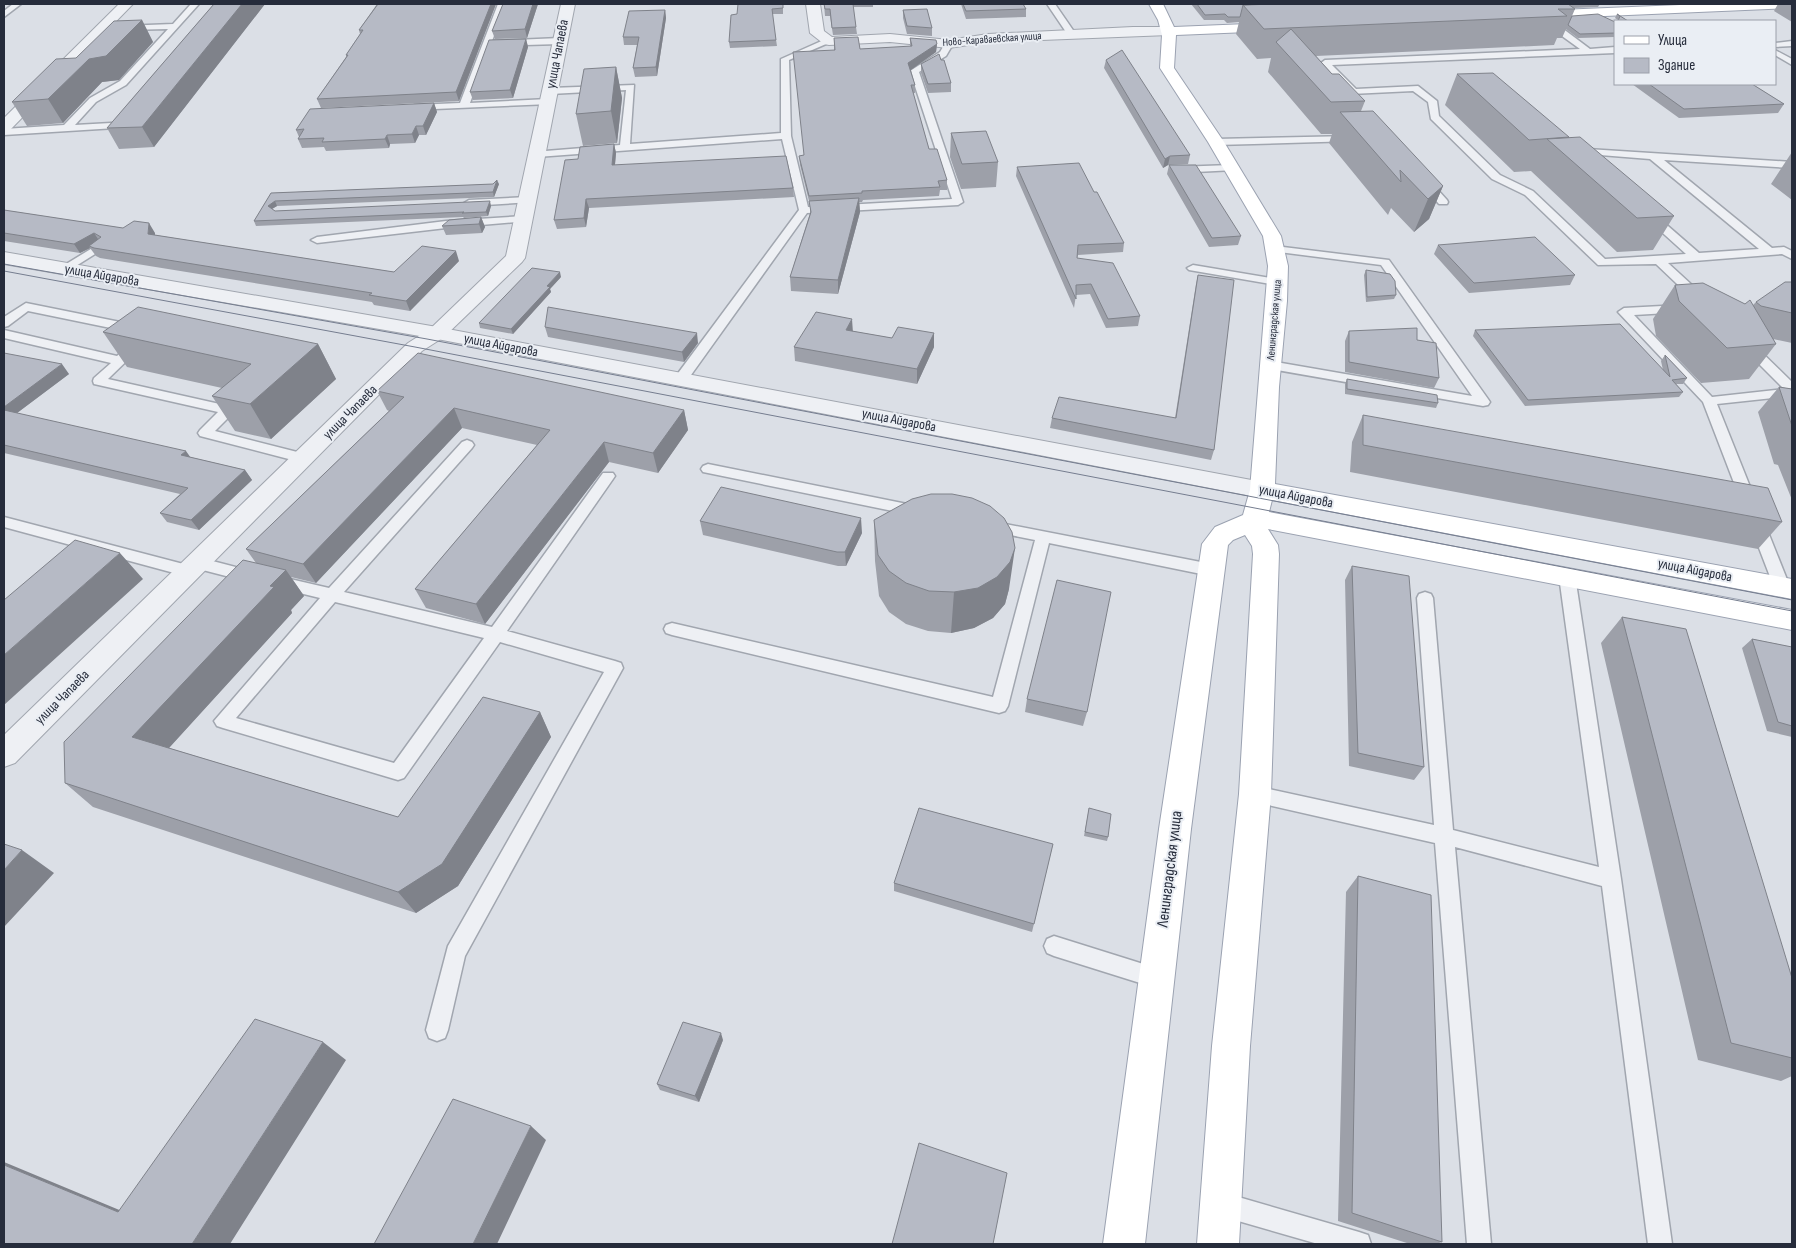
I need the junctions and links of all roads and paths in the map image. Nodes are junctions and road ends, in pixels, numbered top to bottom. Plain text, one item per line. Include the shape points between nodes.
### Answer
1 (18, 4) edge
2 (126, 4) edge
3 (195, 4) edge
4 (502, 4) edge
5 (568, 4) edge
6 (813, 4) edge
7 (1050, 4) edge
8 (1156, 4) edge
9 (1792, 4) edge
10 (1697, 6) edge
11 (4, 15) edge
12 (1271, 15) edge
13 (1539, 15) junction
14 (1520, 16) edge
15 (199, 17) dead end
16 (183, 18) junction
17 (176, 26) junction
18 (1286, 26) joint
19 (99, 30) junction
20 (1169, 31) junction
21 (1071, 33) junction
22 (829, 41) junction
23 (560, 42) junction
24 (487, 44) junction
25 (949, 44) junction
26 (1792, 44) edge
27 (1776, 45) edge
28 (1614, 50) edge
29 (1589, 52) junction
30 (1776, 53) edge
31 (1792, 62) edge
32 (549, 97) junction
33 (464, 106) junction
34 (406, 109) edge
35 (138, 118) edge
36 (4, 127) edge
37 (67, 128) junction
38 (4, 132) edge
39 (786, 136) junction
40 (1359, 139) edge
41 (1216, 142) junction
42 (625, 148) junction
43 (538, 154) junction
44 (1653, 156) junction
45 (1588, 162) edge
46 (1792, 165) edge
47 (1231, 168) junction
48 (1168, 170) edge
49 (1417, 173) edge
50 (1443, 202) dead end
51 (460, 203) edge
52 (1639, 206) edge
53 (526, 210) junction
54 (804, 210) junction
55 (317, 240) dead end
56 (99, 246) edge
57 (1275, 249) junction
58 (1769, 251) junction
59 (1792, 256) edge
60 (1696, 257) junction
61 (4, 258) edge
62 (1659, 260) junction
63 (1193, 268) dead end
64 (64, 269) junction
65 (1278, 282) junction
66 (4, 323) edge
67 (437, 333) junction
68 (4, 334) edge
69 (1736, 334) edge
70 (120, 361) junction
71 (1270, 365) junction
72 (681, 379) junction
73 (1792, 391) edge
74 (1709, 400) junction
75 (467, 445) dead end
76 (304, 458) junction
77 (708, 469) dead end
78 (608, 476) dead end
79 (1727, 493) edge
80 (1746, 496) junction
81 (1258, 504) junction
82 (928, 514) edge
83 (4, 522) edge
84 (976, 524) edge
85 (1043, 537) junction
86 (94, 546) junction
87 (79, 559) edge
88 (193, 567) junction
89 (1211, 570) junction
90 (1567, 576) junction
91 (1787, 588) edge
92 (331, 596) junction
93 (1425, 598) dead end
94 (1792, 620) edge
95 (672, 629) dead end
96 (495, 634) junction
97 (4, 754) edge
98 (1255, 794) junction
99 (1444, 836) junction
100 (1611, 879) junction
101 (1054, 946) dead end
102 (1156, 978) junction
103 (437, 1030) dead end
104 (1221, 1204) junction
105 (1124, 1244) edge
106 (1218, 1244) edge
107 (1359, 1244) edge
108 (1479, 1244) edge
109 (1660, 1244) edge

1 - 11 lane
2 - 19 street
3 - 16 lane
4 - 24 lane
5 - 23 street, улица Чапаева
6 - 22 street via 817,33
7 - 21 lane
8 - 20 main road
9 - 10 main road
10 - 13 main road via 1603,17
12 - 18 lane
13 - 14 main road
13 - 29 lane
15 - 16 lane
16 - 17 lane
17 - 19 lane
17 - 37 lane via 122,83 93,100
18 - 20 main road
19 - 36 street
20 - 21 street, Ново-Караваевская улица
20 - 41 main road, Ленинградская улица via 1168,68
21 - 25 street, Ново-Караваевская улица
22 - 25 street, Ново-Караваевская улица via 890,38
22 - 39 lane via 785,59
23 - 24 lane
23 - 32 street, улица Чапаева
24 - 33 lane
25 - 54 lane via 943,54 914,71 958,202
26 - 27 lane
28 - 29 lane
29 - 62 lane via 1325,64 1354,92 1415,88 1437,101 1434,117 1496,177 1530,193 1602,263
30 - 31 lane
32 - 33 lane
32 - 42 lane via 631,87
32 - 43 street, улица Чапаева
33 - 34 lane
35 - 37 lane via 132,125
37 - 38 lane
39 - 42 lane
39 - 54 lane
40 - 41 lane
41 - 47 main road, Ленинградская улица
42 - 43 lane
43 - 53 street, улица Чапаева
44 - 45 lane via 1570,149
44 - 46 lane
44 - 58 lane
47 - 48 lane
47 - 57 main road, Ленинградская улица via 1272,236
49 - 50 lane
51 - 53 lane
52 - 60 lane
53 - 55 lane via 406,231
53 - 67 street, улица Чапаева via 516,258
54 - 72 lane
56 - 64 lane
57 - 65 main road, Ленинградская улица
57 - 71 lane via 1385,262 1482,402
58 - 59 lane via 1784,250
58 - 60 lane
60 - 62 lane
61 - 64 street, улица Айдарова
62 - 74 lane via 1707,307 1624,312
63 - 65 lane
64 - 67 street, улица Айдарова
65 - 71 main road, Ленинградская улица
66 - 70 lane via 26,307 146,334
67 - 72 street, улица Айдарова
67 - 76 street, улица Чапаева via 415,347
68 - 70 lane
69 - 73 lane
70 - 76 lane via 99,381 228,410 205,433
71 - 81 main road, Ленинградская улица
72 - 81 street, улица Айдарова
73 - 74 lane
74 - 80 lane
75 - 92 lane
76 - 88 street, улица Чапаева
77 - 82 lane
78 - 96 lane
79 - 80 lane
80 - 91 lane
81 - 89 main road, Ленинградская улица via 1248,524 1228,530 1218,538 1214,544
81 - 90 main road, улица Айдарова
81 - 91 main road, улица Айдарова
81 - 98 main road, Ленинградская улица via 1255,527 1266,554
83 - 86 lane
84 - 85 lane
85 - 89 lane
85 - 95 lane via 999,706
86 - 87 lane
86 - 88 lane
88 - 92 lane
88 - 97 street, улица Чапаева
89 - 102 main road, Ленинградская улица
90 - 94 main road, улица Айдарова
90 - 100 lane
92 - 96 lane
92 - 96 lane via 223,721 398,772
93 - 99 lane
96 - 103 lane via 615,668 454,953
98 - 99 lane
98 - 104 main road, Ленинградская улица via 1231,1046
99 - 100 lane
99 - 108 lane
100 - 109 lane
101 - 102 lane
102 - 105 main road, Ленинградская улица
104 - 106 main road, Ленинградская улица
104 - 107 lane

